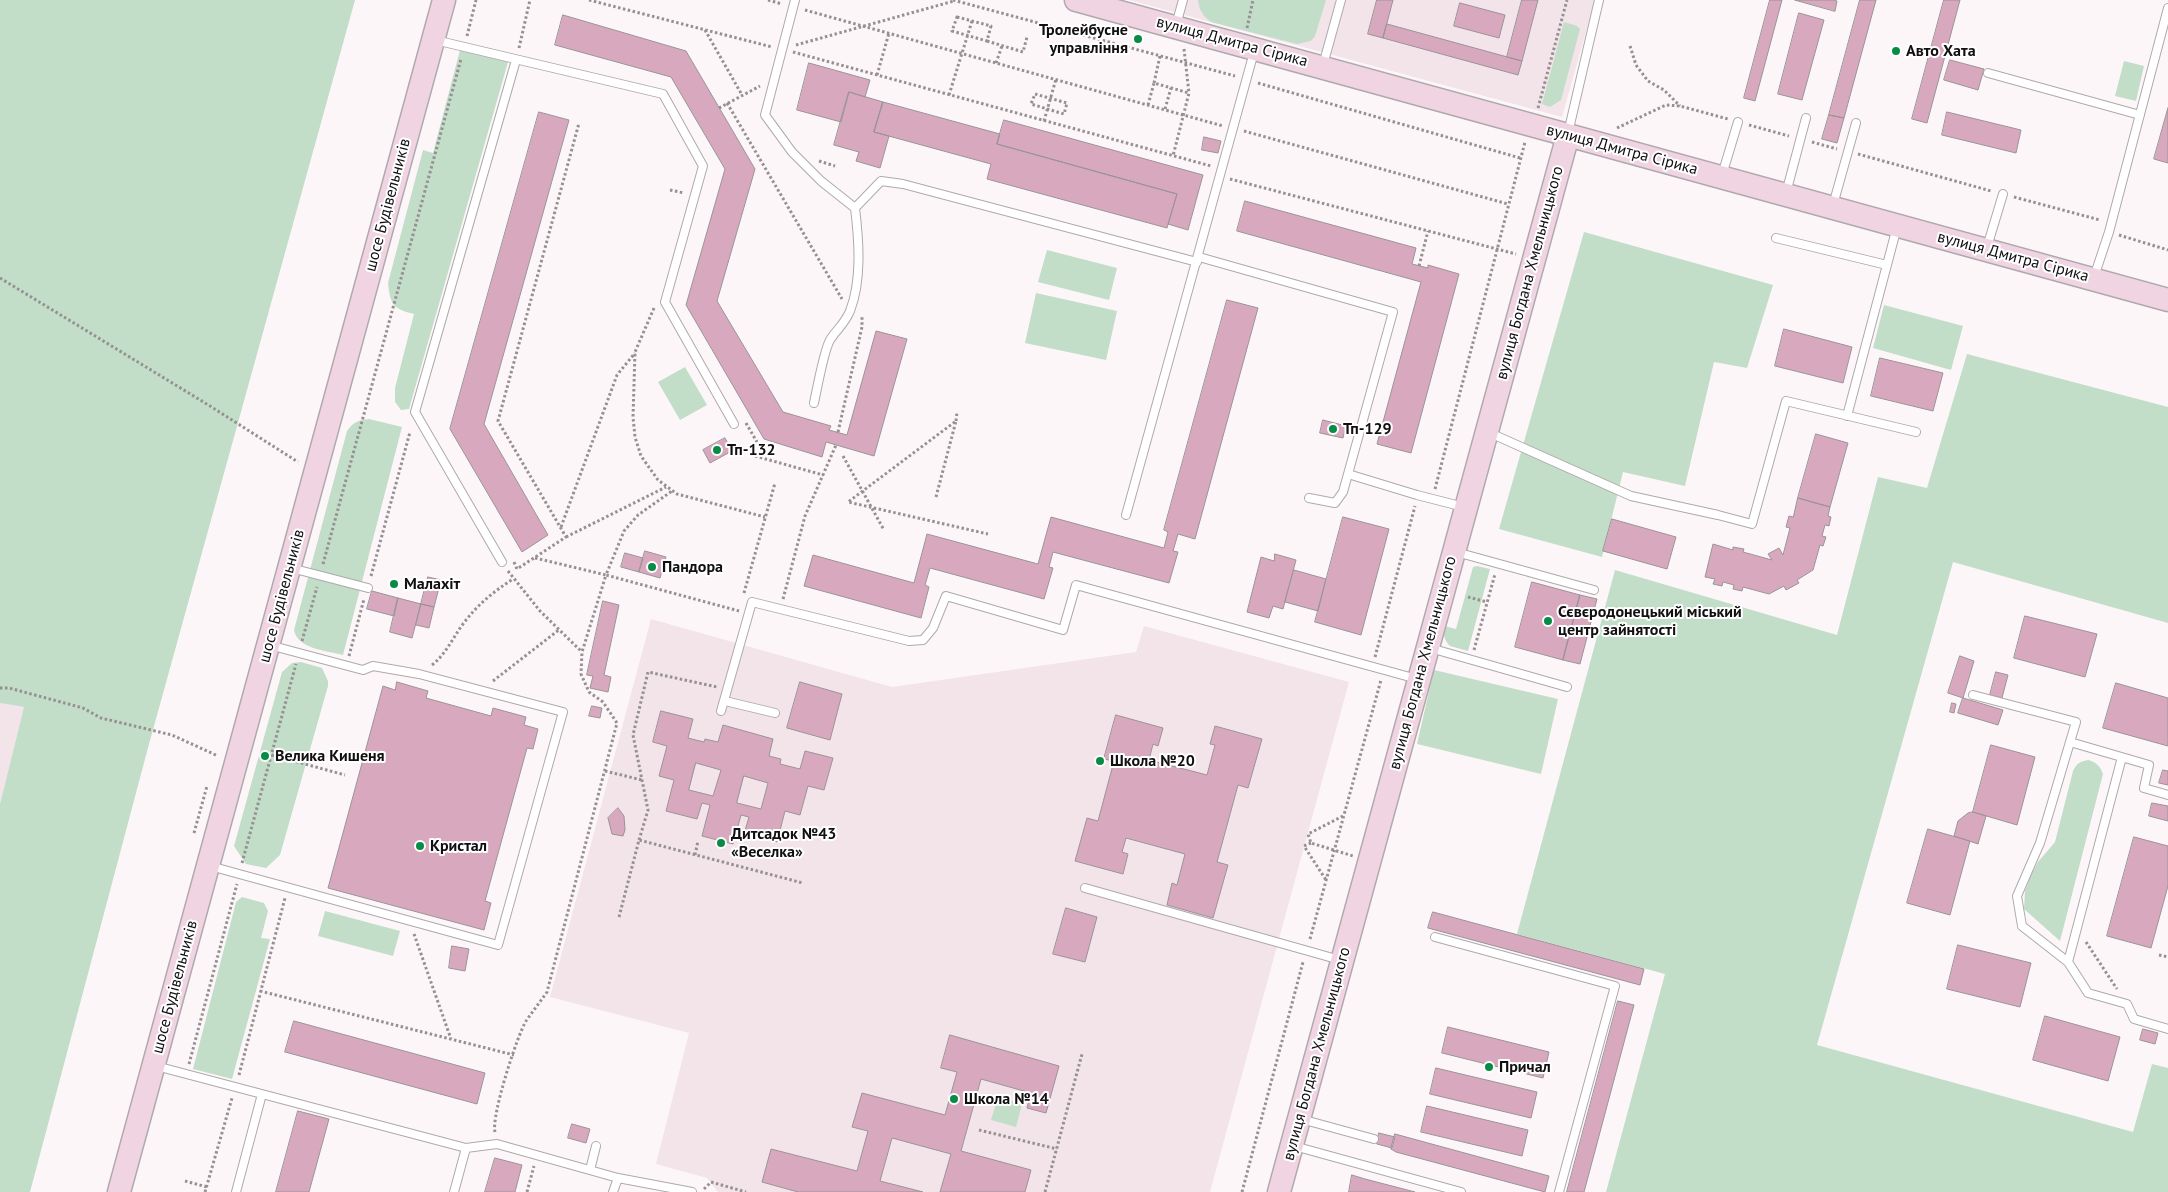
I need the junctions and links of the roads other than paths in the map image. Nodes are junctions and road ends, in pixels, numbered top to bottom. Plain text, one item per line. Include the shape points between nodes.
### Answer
1 (444, 0) edge
2 (796, 0) edge
3 (1076, 0) edge
4 (1183, 0) edge
5 (1341, 0) edge
6 (1599, 0) edge
7 (2168, 8) edge
8 (1178, 28) junction
9 (433, 39) junction
10 (1249, 47) junction
11 (516, 60) junction
12 (1322, 67) junction
13 (1988, 72) dead end
14 (2140, 115) junction
15 (1806, 118) dead end
16 (1738, 122) road end
17 (1856, 123) dead end
18 (1568, 135) junction
19 (1722, 177) junction
20 (2003, 194) road end
21 (1786, 195) junction
22 (1833, 207) junction
23 (855, 208) junction
24 (1898, 225) junction
25 (1776, 238) dead end
26 (1987, 250) junction
27 (1198, 260) junction
28 (1887, 265) junction
29 (2094, 279) junction
30 (2168, 300) edge
31 (814, 403) dead end
32 (1848, 416) junction
33 (734, 424) dead end
34 (1487, 432) junction
35 (1916, 432) dead end
36 (1348, 474) junction
37 (1309, 498) dead end
38 (1466, 508) junction
39 (1126, 516) dead end
40 (1454, 551) junction
41 (502, 562) road end
42 (289, 568) junction
43 (368, 588) road end
44 (1594, 590) dead end
45 (269, 644) junction
46 (1428, 648) junction
47 (1419, 680) junction
48 (1567, 687) dead end
49 (1973, 695) dead end
50 (725, 701) junction
51 (722, 711) dead end
52 (774, 714) dead end
53 (2070, 742) junction
54 (2122, 757) junction
55 (2168, 795) edge
56 (208, 866) junction
57 (1085, 888) dead end
58 (1435, 937) dead end
59 (1342, 961) junction
60 (2068, 962) junction
61 (2168, 1029) edge
62 (154, 1066) junction
63 (262, 1094) junction
64 (1299, 1118) junction
65 (1374, 1139) dead end
66 (596, 1146) dead end
67 (1292, 1146) junction
68 (466, 1148) junction
69 (590, 1170) junction
70 (618, 1178) junction
71 (119, 1192) edge
72 (236, 1192) edge
73 (454, 1192) edge
74 (614, 1192) edge
75 (692, 1192) edge
76 (1279, 1192) edge
77 (1461, 1192) edge
78 (1559, 1192) edge

1 - 9 street, шосе Будівельників
2 - 23 lane via 765,115 792,152 820,181
3 - 8 street, вулиця Дмитра Сірика
4 - 8 lane
5 - 12 lane
6 - 18 lane
7 - 14 lane
8 - 10 street, вулиця Дмитра Сірика
9 - 11 lane
9 - 42 street, шосе Будівельників
10 - 12 street, вулиця Дмитра Сірика
10 - 27 lane via 1234,128
11 - 33 lane via 663,94 703,166 665,302
11 - 41 lane via 415,412
12 - 18 street, вулиця Дмитра Сірика
13 - 14 lane
14 - 29 lane
15 - 21 lane
16 - 19 lane
17 - 22 lane
18 - 19 street, вулиця Дмитра Сірика
18 - 34 street, вулиця Богдана Хмельницького
19 - 21 street, вулиця Дмитра Сірика
20 - 26 lane
21 - 22 street, вулиця Дмитра Сірика
22 - 24 street, вулиця Дмитра Сірика
23 - 27 lane via 881,181 903,184
23 - 31 lane via 858,258 850,311 830,340
24 - 26 street, вулиця Дмитра Сірика
24 - 28 lane
25 - 28 lane
26 - 29 street, вулиця Дмитра Сірика
27 - 36 lane via 1392,312
27 - 39 lane
28 - 32 lane
29 - 30 street, вулиця Дмитра Сірика
32 - 34 lane via 1786,401 1752,524 1631,496
32 - 35 lane
34 - 38 street, вулиця Богдана Хмельницького
36 - 37 lane via 1343,492 1335,502
36 - 38 lane
38 - 40 street, вулиця Богдана Хмельницького
40 - 44 lane
40 - 46 street, вулиця Богдана Хмельницького
42 - 43 lane
42 - 45 street, шосе Будівельників
45 - 56 street, шосе Будівельників
45 - 56 lane via 363,670 374,666 419,674 563,712 498,945
46 - 47 street, вулиця Богдана Хмельницького
46 - 48 lane
47 - 50 lane via 1076,585 1063,630 946,596 933,628 923,640 910,641 752,602
47 - 59 street, вулиця Богдана Хмельницького
49 - 53 lane via 2076,722
50 - 51 lane
50 - 52 lane
53 - 54 lane
53 - 60 lane via 2040,843 2017,896 2022,926
54 - 55 lane via 2149,765 2144,788
54 - 60 lane
56 - 62 street, шосе Будівельників
57 - 59 lane
58 - 78 lane via 1615,986
59 - 64 street, вулиця Богдана Хмельницького
60 - 61 lane via 2088,993 2127,1004 2134,1019
62 - 63 lane
62 - 71 street, шосе Будівельників
63 - 68 lane
63 - 72 lane
64 - 65 lane
64 - 67 street, вулиця Богдана Хмельницького
66 - 69 lane
67 - 76 street, вулиця Богдана Хмельницького
67 - 77 lane
68 - 69 lane via 497,1144
68 - 73 lane
69 - 70 lane
70 - 74 lane
70 - 75 lane

